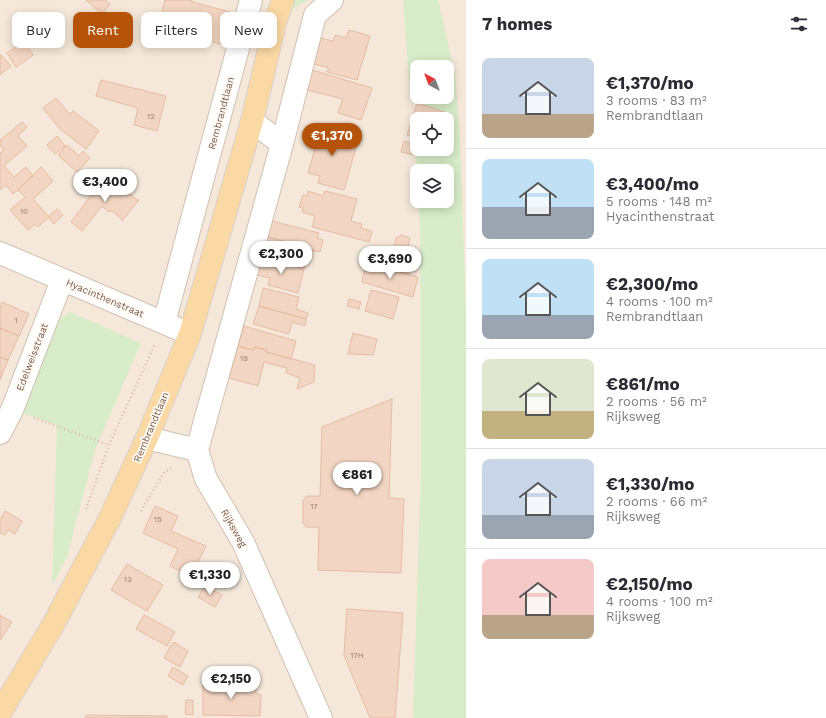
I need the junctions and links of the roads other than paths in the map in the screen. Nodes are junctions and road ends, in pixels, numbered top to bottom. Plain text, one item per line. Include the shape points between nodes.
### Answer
1 (251, 0) edge
2 (282, 0) edge
3 (332, 0) edge
4 (252, 121) junction
5 (282, 144) junction
6 (0, 243) edge
7 (0, 253) edge
8 (20, 262) junction
9 (62, 280) junction
10 (164, 323) junction
11 (190, 334) junction
12 (0, 433) edge
13 (147, 438) junction
14 (197, 450) junction
15 (0, 713) edge
16 (321, 718) edge

1 - 10 street, Rembrandtlaan
2 - 4 main road, Rembrandtlaan
3 - 5 street via 315,15
4 - 5 street
4 - 11 main road, Rembrandtlaan
5 - 14 street
6 - 8 street, Hyacinthenstraat
7 - 8 street, Hyacinthenstraat
8 - 9 street, Hyacinthenstraat
9 - 10 street, Hyacinthenstraat
9 - 12 street, Edelweisstraat via 12,410
10 - 11 street, Hyacinthenstraat
11 - 13 main road, Rembrandtlaan
13 - 14 street
13 - 15 main road, Rembrandtlaan via 110,518 53,625
14 - 16 street, Rijksweg via 206,479 243,542

